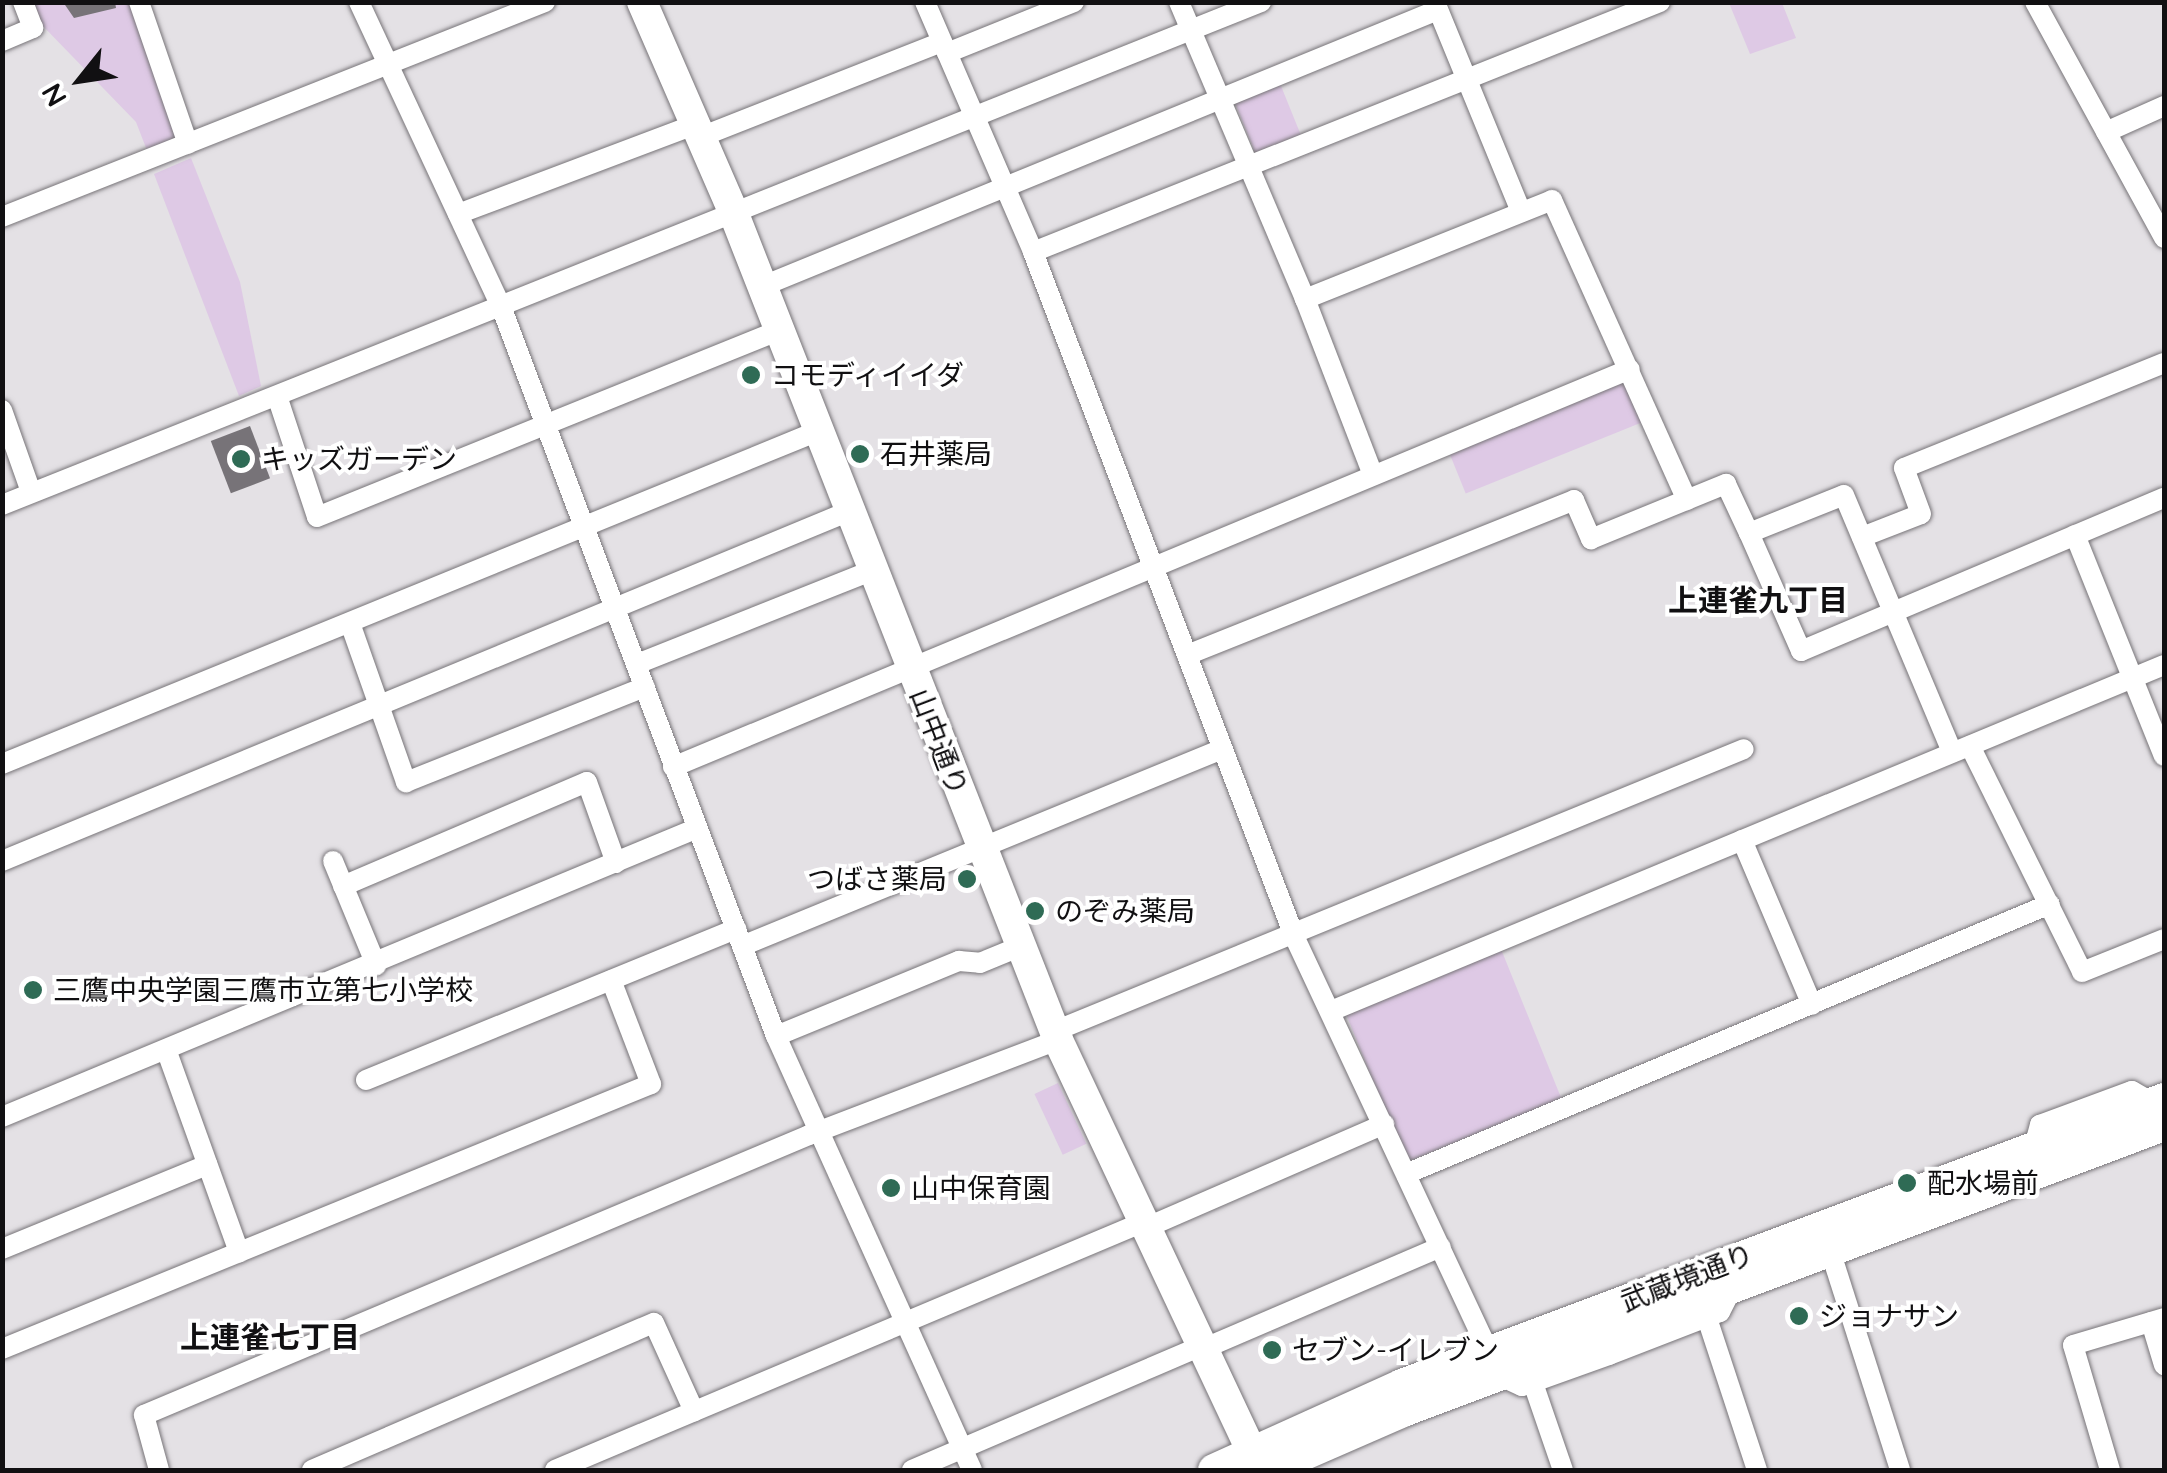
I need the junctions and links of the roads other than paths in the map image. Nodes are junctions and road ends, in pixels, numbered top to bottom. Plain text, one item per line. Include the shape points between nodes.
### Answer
1 (23, 2) edge
2 (139, 2) edge
3 (359, 2) edge
4 (545, 2) edge
5 (642, 2) edge
6 (925, 2) edge
7 (1074, 2) edge
8 (1180, 2) edge
9 (1261, 2) edge
10 (1660, 2) edge
11 (2035, 2) edge
12 (1436, 6) edge
13 (515, 8) edge
14 (1192, 30) junction
15 (2, 41) edge
16 (944, 47) junction
17 (386, 64) junction
18 (1468, 79) junction
19 (1223, 96) junction
20 (2164, 106) edge
21 (976, 117) junction
22 (696, 132) junction
23 (2106, 132) junction
24 (188, 144) junction
25 (1252, 166) junction
26 (1004, 184) junction
27 (1521, 212) junction
28 (458, 214) junction
29 (734, 214) junction
30 (2, 217) edge
31 (2164, 238) edge
32 (1033, 252) junction
33 (762, 286) junction
34 (1305, 299) junction
35 (502, 309) junction
36 (780, 330) junction
37 (2164, 364) edge
38 (1630, 370) junction
39 (278, 400) junction
40 (2, 410) edge
41 (548, 422) junction
42 (818, 431) junction
43 (1373, 475) junction
44 (31, 492) junction
45 (2164, 498) edge
46 (1687, 500) junction
47 (2, 505) edge
48 (850, 511) junction
49 (588, 526) junction
50 (1749, 532) junction
51 (2075, 535) junction
52 (1862, 538) junction
53 (1152, 567) junction
54 (873, 570) junction
55 (617, 606) junction
56 (1894, 612) junction
57 (350, 623) junction
58 (1187, 655) junction
59 (637, 664) junction
60 (2164, 665) edge
61 (910, 667) junction
62 (2135, 678) junction
63 (645, 687) junction
64 (375, 706) junction
65 (1222, 749) junction
66 (1744, 749) dead end
67 (1961, 749) junction
68 (2164, 756) edge
69 (2, 764) edge
70 (673, 767) junction
71 (695, 829) junction
72 (1742, 840) junction
73 (981, 849) junction
74 (2, 861) edge
75 (332, 861) dead end
76 (616, 863) junction
77 (344, 886) junction
78 (2050, 904) junction
79 (739, 938) junction
80 (1295, 938) junction
81 (2164, 939) edge
82 (1021, 946) junction
83 (376, 965) junction
84 (611, 980) junction
85 (1812, 1005) junction
86 (1330, 1011) junction
87 (1056, 1035) junction
88 (776, 1036) junction
89 (167, 1052) junction
90 (366, 1080) dead end
91 (2161, 1109) edge
92 (2, 1117) edge
93 (1384, 1124) junction
94 (819, 1134) junction
95 (207, 1165) junction
96 (1406, 1174) junction
97 (1894, 1200) junction
98 (1953, 1204) junction
99 (1142, 1226) junction
100 (1826, 1239) junction
101 (1440, 1246) junction
102 (2, 1249) edge
103 (239, 1252) junction
104 (1732, 1287) junction
105 (1706, 1318) junction
106 (2158, 1320) edge
107 (904, 1322) junction
108 (1198, 1349) junction
109 (2, 1350) edge
110 (1493, 1364) junction
111 (2164, 1365) edge
112 (1533, 1382) junction
113 (694, 1411) junction
114 (961, 1450) junction
115 (1258, 1465) edge
116 (160, 1470) edge
117 (312, 1470) edge
118 (555, 1470) edge
119 (912, 1470) edge
120 (972, 1470) edge
121 (1214, 1470) edge
122 (1562, 1470) edge
123 (1756, 1470) edge
124 (1900, 1470) edge
125 (2110, 1470) edge

1 - 15 street via 33,28
2 - 24 street
3 - 17 street
4 - 13 street
5 - 22 street, 山中通り
6 - 16 street
7 - 16 street
8 - 14 street
9 - 14 street
10 - 18 street
11 - 23 street
12 - 18 street
12 - 19 street
13 - 17 street
14 - 19 street
14 - 21 street
16 - 21 street
16 - 22 street
17 - 24 street
17 - 28 street
18 - 25 street
18 - 27 street
19 - 25 street
19 - 26 street
20 - 23 street
21 - 26 street
21 - 29 street
22 - 28 street
22 - 29 street, 山中通り
23 - 31 street
24 - 30 street
25 - 32 street
25 - 34 street
26 - 32 street
26 - 33 street
27 - 34 street
27 - 38 street via 1552,200
28 - 35 street
29 - 33 street, 山中通り
29 - 35 street
32 - 53 street
33 - 36 street, 山中通り
34 - 43 street
35 - 39 street
35 - 41 street
36 - 41 street
36 - 42 street, 山中通り
37 - 52 street via 1904,468 1920,514
38 - 43 street
38 - 46 street
39 - 41 street via 318,516
39 - 44 street
40 - 44 street
41 - 49 street
42 - 48 street, 山中通り
42 - 49 street
43 - 53 street
44 - 47 street
45 - 51 street
46 - 50 street via 1726,484
46 - 58 street via 1591,539 1574,500
48 - 54 street, 山中通り
48 - 55 street
49 - 55 street
49 - 57 street
50 - 52 street via 1844,495
50 - 56 street via 1801,651
51 - 56 street
51 - 62 street
52 - 56 street
53 - 58 street
53 - 61 street
54 - 59 street
54 - 61 street, 山中通り
55 - 59 street
55 - 64 street
56 - 67 street
57 - 64 street
57 - 69 street
58 - 65 street
59 - 63 street
60 - 62 street
61 - 70 street
61 - 73 street, 山中通り
62 - 67 street
62 - 68 street
63 - 64 street via 406,782
63 - 70 street
64 - 74 street
65 - 73 street
65 - 80 street
66 - 80 street
67 - 72 street
67 - 78 street
70 - 71 street
71 - 76 street
71 - 79 street
72 - 85 street
72 - 86 street
73 - 79 street
73 - 82 street, 山中通り
75 - 77 street
76 - 77 street via 587,782
76 - 83 street
77 - 83 street
78 - 81 street via 2082,972
78 - 85 street
79 - 84 street
79 - 88 street
80 - 86 street
80 - 87 street
82 - 87 street, 山中通り
82 - 88 street via 980,963 959,961
83 - 89 street
84 - 90 street
84 - 103 street via 651,1084
85 - 96 street
86 - 93 street
87 - 94 street
87 - 99 street, 山中通り
88 - 94 street
89 - 92 street
89 - 95 street
91 - 97 main road, 武蔵境通り
91 - 98 main road, 武蔵境通り
93 - 96 street
93 - 99 street
94 - 107 street
94 - 116 street via 144,1415
95 - 102 street
95 - 103 street
96 - 101 street
97 - 98 main road via 1893,1213
97 - 100 main road, 武蔵境通り
98 - 100 main road, 武蔵境通り
99 - 107 street
99 - 108 street, 山中通り
100 - 104 main road, 武蔵境通り
100 - 110 main road, 武蔵境通り
100 - 124 street
101 - 108 street
101 - 110 street
103 - 109 street
104 - 105 street via 1720,1312
104 - 110 main road, 武蔵境通り
105 - 112 street
105 - 123 street
106 - 111 street
106 - 125 street via 2072,1345
107 - 113 street
107 - 114 street
108 - 114 street
108 - 115 street, 山中通り
110 - 112 street via 1513,1385
110 - 115 main road, 武蔵境通り
112 - 122 street
113 - 117 street via 654,1323
113 - 118 street
114 - 119 street
114 - 120 street
115 - 121 main road, 武蔵境通り

